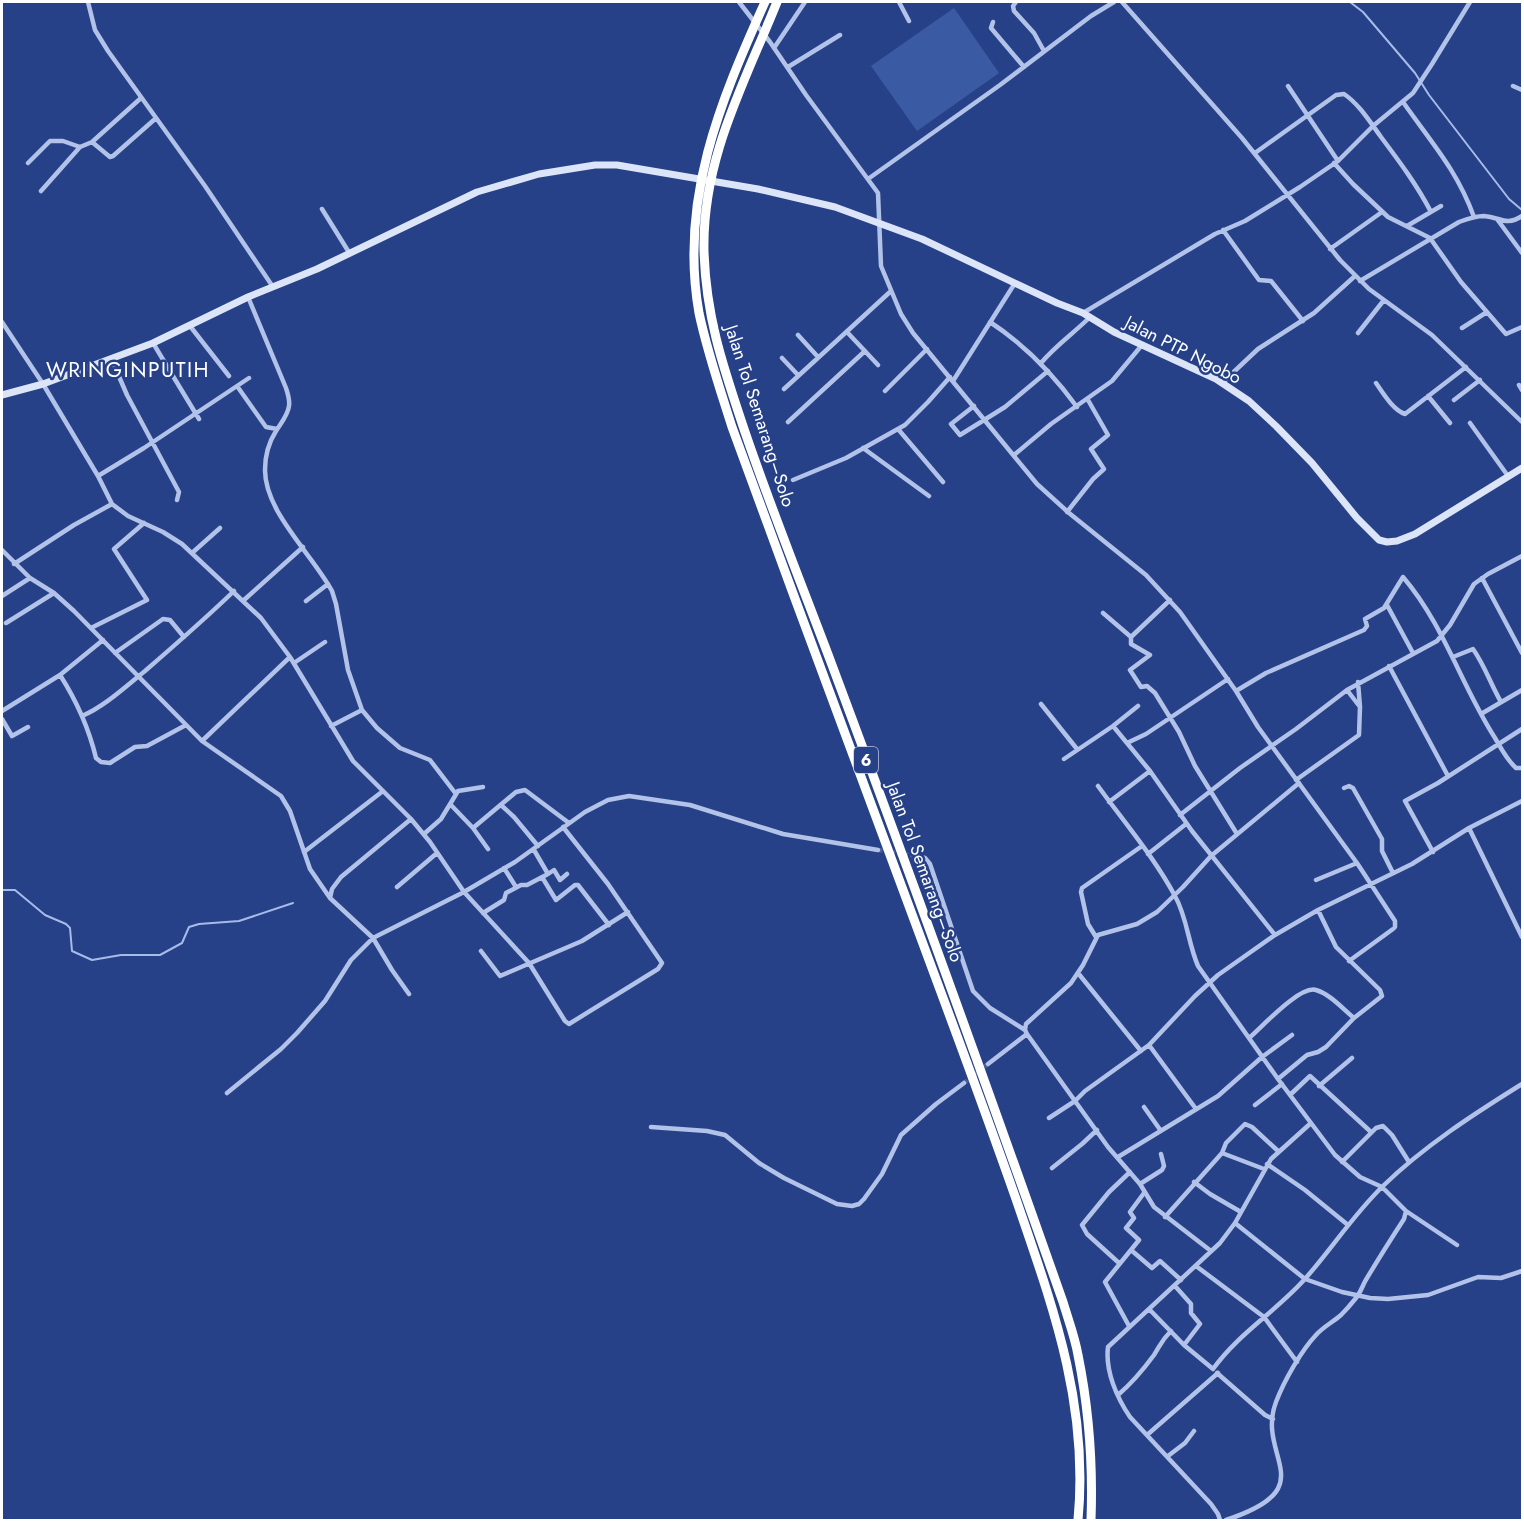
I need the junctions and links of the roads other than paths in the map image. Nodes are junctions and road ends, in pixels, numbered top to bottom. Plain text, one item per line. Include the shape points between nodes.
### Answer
1 (88, 2) edge
2 (765, 2) edge
3 (777, 2) edge
4 (805, 2) edge
5 (900, 2) edge
6 (1016, 2) edge
7 (1114, 2) edge
8 (1122, 2) edge
9 (741, 4) edge
10 (1466, 4) edge
11 (909, 21) dead end
12 (993, 22) dead end
13 (840, 35) dead end
14 (774, 48) junction
15 (1044, 51) junction
16 (788, 67) junction
17 (1024, 67) junction
18 (1288, 86) dead end
19 (1513, 86) dead end
20 (1522, 90) edge
21 (141, 98) junction
22 (1403, 102) junction
23 (1308, 115) junction
24 (155, 119) junction
25 (1373, 126) junction
26 (92, 142) junction
27 (80, 147) junction
28 (1255, 153) junction
29 (1336, 162) junction
30 (28, 163) dead end
31 (868, 179) junction
32 (41, 191) dead end
33 (1288, 194) junction
34 (1441, 206) dead end
35 (322, 209) dead end
36 (1382, 212) junction
37 (1431, 212) junction
38 (1522, 216) edge
39 (1474, 217) junction
40 (1497, 219) junction
41 (880, 222) junction
42 (1407, 226) junction
43 (1223, 230) junction
44 (1430, 238) junction
45 (1330, 249) junction
46 (1522, 253) edge
47 (350, 254) junction
48 (1355, 276) junction
49 (1360, 281) junction
50 (1016, 283) junction
51 (273, 287) junction
52 (891, 291) junction
53 (248, 297) junction
54 (1384, 300) junction
55 (1487, 312) junction
56 (1086, 315) junction
57 (1303, 321) junction
58 (2, 322) edge
59 (990, 322) junction
60 (190, 326) junction
61 (1522, 327) edge
62 (1462, 328) dead end
63 (847, 332) junction
64 (1358, 333) dead end
65 (798, 335) dead end
66 (153, 343) junction
67 (1142, 345) junction
68 (927, 349) junction
69 (865, 351) junction
70 (818, 357) junction
71 (111, 358) junction
72 (782, 358) dead end
73 (1041, 363) junction
74 (878, 365) dead end
75 (1466, 367) junction
76 (1048, 371) junction
77 (798, 375) junction
78 (229, 376) dead end
79 (249, 378) dead end
80 (952, 379) junction
81 (1480, 380) junction
82 (1376, 382) dead end
83 (1222, 383) junction
84 (43, 384) junction
85 (237, 386) junction
86 (784, 389) dead end
87 (885, 391) dead end
88 (2, 396) edge
89 (1428, 396) junction
90 (1454, 399) dead end
91 (1088, 400) junction
92 (974, 406) junction
93 (1077, 407) junction
94 (195, 413) junction
95 (200, 419) dead end
96 (986, 420) junction
97 (788, 422) dead end
98 (1522, 422) edge
99 (1450, 423) dead end
100 (1470, 423) dead end
101 (277, 429) junction
102 (898, 429) junction
103 (153, 442) junction
104 (863, 448) junction
105 (1014, 455) junction
106 (1522, 468) edge
107 (98, 476) junction
108 (1508, 476) junction
109 (793, 480) dead end
110 (943, 482) dead end
111 (929, 496) dead end
112 (177, 500) dead end
113 (112, 504) junction
114 (1067, 512) junction
115 (144, 523) junction
116 (220, 528) dead end
117 (303, 548) junction
118 (2, 550) edge
119 (192, 553) junction
120 (1522, 556) edge
121 (14, 564) junction
122 (30, 578) junction
123 (1482, 578) junction
124 (328, 584) junction
125 (234, 591) junction
126 (54, 593) junction
127 (2, 596) edge
128 (244, 600) junction
129 (1170, 600) junction
130 (306, 601) dead end
131 (1387, 605) junction
132 (1102, 613) dead end
133 (6, 623) dead end
134 (91, 628) junction
135 (1443, 635) junction
136 (184, 637) junction
137 (1131, 637) junction
138 (103, 640) junction
139 (325, 642) dead end
140 (115, 653) junction
141 (1413, 653) junction
142 (1522, 653) edge
143 (290, 657) junction
144 (1453, 657) junction
145 (294, 663) junction
146 (1389, 666) junction
147 (60, 675) junction
148 (138, 677) junction
149 (1228, 679) junction
150 (1358, 682) junction
151 (1347, 690) junction
152 (1522, 690) edge
153 (1236, 691) junction
154 (1501, 702) junction
155 (1041, 704) dead end
156 (1138, 706) dead end
157 (1360, 707) junction
158 (362, 710) junction
159 (2, 711) edge
160 (1481, 714) junction
161 (82, 716) junction
162 (1170, 717) junction
163 (2, 719) edge
164 (186, 725) junction
165 (331, 726) junction
166 (1113, 726) junction
167 (28, 727) dead end
168 (1522, 729) edge
169 (202, 741) junction
170 (1127, 743) junction
171 (1498, 743) junction
172 (1272, 747) junction
173 (1077, 749) junction
174 (1064, 759) dead end
175 (1522, 768) edge
176 (1150, 771) junction
177 (1448, 776) junction
178 (1298, 781) junction
179 (1098, 786) dead end
180 (483, 787) dead end
181 (1344, 788) dead end
182 (382, 791) junction
183 (1211, 791) junction
184 (456, 794) junction
185 (1522, 801) edge
186 (1109, 802) junction
187 (451, 804) junction
188 (501, 804) junction
189 (1180, 815) junction
190 (411, 819) junction
191 (569, 823) junction
192 (1186, 824) junction
193 (563, 827) junction
194 (473, 828) junction
195 (1469, 828) junction
196 (424, 834) junction
197 (1237, 834) junction
198 (1142, 846) junction
199 (536, 848) junction
200 (488, 849) dead end
201 (878, 850) tunnel mouth
202 (304, 852) junction
203 (1433, 852) junction
204 (437, 853) junction
205 (1148, 854) junction
206 (916, 856) tunnel mouth
207 (1211, 856) junction
208 (1357, 862) junction
209 (504, 868) junction
210 (1392, 873) junction
211 (548, 874) junction
212 (567, 874) dead end
213 (542, 877) junction
214 (1316, 880) dead end
215 (1371, 883) junction
216 (397, 887) dead end
217 (516, 887) junction
218 (464, 892) junction
219 (1175, 895) junction
220 (330, 898) junction
221 (1318, 910) junction
222 (628, 912) junction
223 (483, 913) junction
224 (609, 925) junction
225 (1275, 935) junction
226 (1096, 937) junction
227 (1522, 937) edge
228 (373, 938) junction
229 (482, 951) dead end
230 (1349, 961) junction
231 (529, 963) junction
232 (1078, 973) junction
233 (1209, 983) junction
234 (409, 994) dead end
235 (1354, 1018) junction
236 (1026, 1032) junction
237 (1292, 1035) dead end
238 (1249, 1038) junction
239 (1149, 1045) junction
240 (1141, 1051) junction
241 (1262, 1057) junction
242 (1352, 1058) dead end
243 (988, 1064) tunnel mouth
244 (1278, 1079) junction
245 (964, 1083) tunnel mouth
246 (1282, 1084) junction
247 (1522, 1084) edge
248 (1319, 1086) junction
249 (227, 1093) dead end
250 (1290, 1095) junction
251 (1075, 1101) junction
252 (1255, 1105) dead end
253 (1144, 1107) dead end
254 (1196, 1109) junction
255 (1049, 1118) dead end
256 (1311, 1123) junction
257 (651, 1127) dead end
258 (1097, 1130) junction
259 (1161, 1131) junction
260 (1371, 1132) junction
261 (1278, 1151) junction
262 (1222, 1153) junction
263 (1161, 1154) dead end
264 (1118, 1157) junction
265 (1342, 1162) junction
266 (1409, 1162) junction
267 (1265, 1167) junction
268 (1052, 1168) dead end
269 (1130, 1172) junction
270 (1194, 1182) junction
271 (1140, 1184) junction
272 (1382, 1187) junction
273 (1144, 1193) junction
274 (1406, 1211) junction
275 (1241, 1212) junction
276 (1165, 1217) junction
277 (1235, 1223) junction
278 (1348, 1225) junction
279 (1456, 1245) dead end
280 (1131, 1250) junction
281 (1212, 1251) junction
282 (1119, 1263) junction
283 (1196, 1266) junction
284 (1522, 1271) edge
285 (1181, 1280) junction
286 (1305, 1280) junction
287 (1175, 1286) junction
288 (1358, 1296) junction
289 (1149, 1308) junction
290 (1264, 1317) junction
291 (1129, 1326) junction
292 (1171, 1331) junction
293 (1184, 1345) junction
294 (1297, 1362) junction
295 (1215, 1371) junction
296 (1118, 1395) junction
297 (1273, 1419) junction
298 (1194, 1431) dead end
299 (1147, 1435) junction
300 (1168, 1456) junction
301 (1078, 1521) edge
302 (1091, 1521) edge
303 (1220, 1521) edge
304 (1226, 1521) edge

1 - 21 street via 95,30
2 - 301 highway, Jalan Tol Semarang–Solo / 6 via 728,86 707,147 694,224 699,312 732,427 973,1078 1054,1310 1075,1406 1081,1494
3 - 302 highway, Jalan Tol Semarang–Solo / 6 via 725,124 714,162 704,247 712,324 755,462 1063,1302 1078,1354 1089,1424
4 - 14 street
5 - 11 street
6 - 15 street via 1014,11
7 - 15 street
8 - 28 street
9 - 14 street
10 - 22 street via 1423,80
12 - 17 street via 991,28
13 - 16 street
14 - 16 street
15 - 17 street
16 - 31 street
17 - 31 street
18 - 23 street
19 - 20 street
21 - 24 street
21 - 26 street
22 - 25 street
22 - 39 street via 1455,173
23 - 25 street via 1342,93
23 - 28 street
23 - 29 street
24 - 26 street via 113,156
24 - 51 street
25 - 29 street
25 - 37 street
26 - 27 street
27 - 30 street via 50,141
27 - 32 street
28 - 33 street
29 - 33 street
29 - 36 street
31 - 41 street via 879,196
33 - 43 street
33 - 45 street
34 - 37 street
35 - 47 street
36 - 42 street
36 - 45 street
37 - 42 street
38 - 40 street via 1508,222
39 - 40 street
39 - 44 street
40 - 46 street
41 - 47 main road, Jalan PTP Ngobo via 749,187 617,165 595,165 539,174 477,192
41 - 50 main road, Jalan PTP Ngobo
41 - 52 street via 879,260
42 - 44 street
43 - 56 street
43 - 57 street via 1259,280 1271,281
44 - 49 street
44 - 55 street
45 - 48 street
47 - 51 main road, Jalan PTP Ngobo
48 - 49 street
48 - 57 street
49 - 54 street
50 - 56 main road, Jalan PTP Ngobo
50 - 59 street
51 - 53 main road, Jalan PTP Ngobo
52 - 63 street
52 - 68 street via 906,322
53 - 60 main road, Jalan PTP Ngobo
53 - 101 street via 288,395 289,407
54 - 64 street
54 - 75 street via 1421,326
55 - 61 street via 1506,334
55 - 62 street
56 - 67 main road, Jalan PTP Ngobo
56 - 73 street
57 - 83 street via 1267,341
58 - 84 street
59 - 73 street
59 - 80 street
60 - 66 main road, Jalan PTP Ngobo
60 - 78 street
63 - 69 street
63 - 70 street
65 - 70 street
66 - 71 main road, Jalan PTP Ngobo
66 - 94 street
67 - 83 main road, Jalan PTP Ngobo
67 - 91 street via 1112,381
68 - 80 street
68 - 87 street
69 - 74 street
69 - 97 street
70 - 77 street
71 - 84 main road, Jalan PTP Ngobo
71 - 103 street
72 - 77 street
73 - 76 street
75 - 81 street
75 - 89 street
76 - 93 street
76 - 96 street
77 - 86 street
79 - 85 street
80 - 92 street
80 - 102 street
81 - 90 street
81 - 98 street
82 - 89 street via 1401,413 1409,412
83 - 108 main road, Jalan PTP Ngobo via 1276,426 1362,524 1383,541 1415,534
84 - 88 main road, Jalan PTP Ngobo
84 - 107 street
85 - 94 street
85 - 101 street via 263,424
89 - 99 street
91 - 93 street
91 - 114 street via 1108,435 1090,449 1104,469
92 - 96 street
92 - 96 street via 951,424 960,435
93 - 105 street
94 - 95 street
94 - 103 street
96 - 105 street
100 - 108 street
101 - 117 street via 267,454 266,484 278,513
102 - 104 street
102 - 110 street
103 - 107 street
103 - 112 street via 179,492
104 - 109 street via 829,467
104 - 111 street
105 - 114 street
106 - 108 main road, Jalan PTP Ngobo
107 - 113 street
113 - 115 street
113 - 121 street
114 - 129 street via 1131,561
115 - 119 street via 174,538
115 - 134 street via 114,549 147,600
116 - 119 street
117 - 124 street
117 - 128 street
118 - 121 street
119 - 125 street
120 - 123 street
121 - 122 street
122 - 126 street
122 - 127 street
123 - 135 street via 1470,588
123 - 142 street
124 - 130 street
124 - 158 street via 348,670
125 - 128 street
125 - 136 street
126 - 133 street
126 - 134 street
128 - 143 street
129 - 137 street
129 - 149 street
131 - 135 street via 1403,577
131 - 141 street
131 - 153 street via 1365,619 1366,628 1357,634
132 - 137 street
134 - 138 street
135 - 141 street
135 - 144 street
136 - 140 street via 170,620 163,619
136 - 148 street
137 - 162 street via 1131,644 1150,655 1130,670 1141,687 1150,688
138 - 140 street
138 - 147 street
139 - 145 street
140 - 148 street
141 - 146 street
143 - 145 street
143 - 169 street
144 - 154 street via 1473,649
144 - 160 street
145 - 165 street
146 - 150 street
146 - 177 street
147 - 159 street
147 - 161 street
148 - 161 street via 95,711
148 - 164 street
149 - 153 street
149 - 162 street
150 - 151 street
150 - 157 street
151 - 157 street
151 - 172 street
152 - 154 street
153 - 172 street
154 - 160 street
155 - 173 street
156 - 166 street
157 - 178 street via 1359,735
158 - 165 street
158 - 184 street via 400,748 430,760
160 - 171 street
161 - 164 street via 96,758 110,763 135,747 147,746
162 - 170 street
162 - 183 street
163 - 167 street via 9,738
164 - 169 street
165 - 182 street via 353,760
166 - 170 street
166 - 173 street
168 - 171 street
169 - 202 street via 281,796
170 - 176 street
171 - 175 street via 1512,765
171 - 177 street
172 - 178 street
172 - 183 street
173 - 174 street
176 - 186 street
176 - 189 street
177 - 203 street via 1405,801
178 - 197 street
178 - 208 street
179 - 186 street
180 - 184 street
181 - 210 street via 1353,788 1382,839 1382,851
182 - 190 street
182 - 202 street
183 - 189 street
183 - 197 street
184 - 187 street
185 - 195 street
186 - 198 street
187 - 194 street
187 - 196 street
188 - 191 street via 525,790
188 - 194 street
188 - 199 street
189 - 192 street
190 - 196 street
190 - 220 street via 341,877
191 - 193 street
191 - 201 street via 608,800 641,797 690,805 796,837
192 - 205 street
192 - 207 street
193 - 199 street
193 - 222 street
194 - 200 street
195 - 203 street
195 - 227 street
196 - 204 street
197 - 207 street
198 - 205 street
198 - 226 street via 1082,888 1088,924
199 - 209 street
199 - 211 street
202 - 220 street via 314,876
203 - 210 street
204 - 216 street
204 - 218 street
205 - 219 street
206 - 236 street via 930,864 973,991 990,1008
207 - 219 street
207 - 225 street
208 - 214 street
208 - 215 street
209 - 217 street
209 - 218 street
210 - 215 street
211 - 212 street via 554,870 560,879
211 - 213 street
213 - 217 street
213 - 224 street via 556,900 578,885
215 - 221 street
215 - 230 street via 1396,924
217 - 223 street
218 - 223 street
218 - 228 street
219 - 226 street via 1137,924
219 - 233 street via 1193,955
220 - 228 street
221 - 225 street
221 - 230 street via 1336,947
222 - 224 street
222 - 231 street via 662,960 661,966 571,1023 565,1022
223 - 231 street
224 - 231 street
225 - 233 street
226 - 232 street
228 - 234 street
228 - 249 street via 351,960 331,994 297,1033
229 - 231 street via 500,976
230 - 235 street via 1382,994
232 - 236 street via 1031,1020
232 - 240 street
233 - 238 street
233 - 239 street
235 - 238 street via 1323,993 1309,989
235 - 244 street via 1326,1047 1307,1055
236 - 243 street
236 - 251 street
237 - 241 street
238 - 241 street
239 - 240 street
239 - 254 street
240 - 251 street
241 - 244 street
241 - 254 street via 1218,1096
242 - 248 street
244 - 246 street
245 - 257 street via 901,1135 882,1174 864,1199 852,1206 837,1204 784,1178 724,1135
246 - 250 street
246 - 252 street
247 - 266 street
248 - 250 street via 1309,1077
248 - 260 street
250 - 256 street
251 - 255 street
251 - 258 street
253 - 259 street
254 - 259 street
256 - 261 street
256 - 265 street
258 - 264 street
258 - 268 street
259 - 264 street
260 - 265 street
260 - 266 street via 1378,1126 1386,1128
261 - 262 street via 1245,1124 1226,1143
261 - 267 street
262 - 267 street
262 - 270 street
263 - 271 street via 1162,1170
264 - 269 street
265 - 272 street via 1360,1177
266 - 272 street
267 - 275 street
267 - 278 street via 1305,1190
269 - 271 street
269 - 282 street via 1082,1225
270 - 275 street
270 - 276 street
271 - 273 street
272 - 274 street
272 - 278 street
273 - 276 street
273 - 280 street via 1130,1212 1134,1218 1126,1228 1139,1240
274 - 279 street
274 - 288 street
275 - 277 street
276 - 281 street
277 - 281 street
277 - 286 street
278 - 286 street
280 - 282 street
280 - 285 street via 1152,1268 1160,1262
281 - 283 street
282 - 291 street via 1105,1286
283 - 285 street
283 - 290 street
284 - 288 street via 1501,1278 1478,1277 1418,1296
285 - 287 street
286 - 288 street
286 - 290 street
287 - 289 street
287 - 293 street via 1191,1304 1191,1312 1200,1324
288 - 294 street via 1317,1334
289 - 291 street
289 - 292 street
290 - 294 street
290 - 295 street via 1237,1341
291 - 296 street via 1107,1347
292 - 293 street
292 - 296 street via 1135,1380
293 - 295 street
294 - 297 street via 1277,1399
295 - 297 street via 1264,1416
295 - 299 street
296 - 299 street via 1130,1417
297 - 304 street via 1282,1480 1266,1501
298 - 300 street
299 - 300 street
300 - 303 street via 1214,1508

